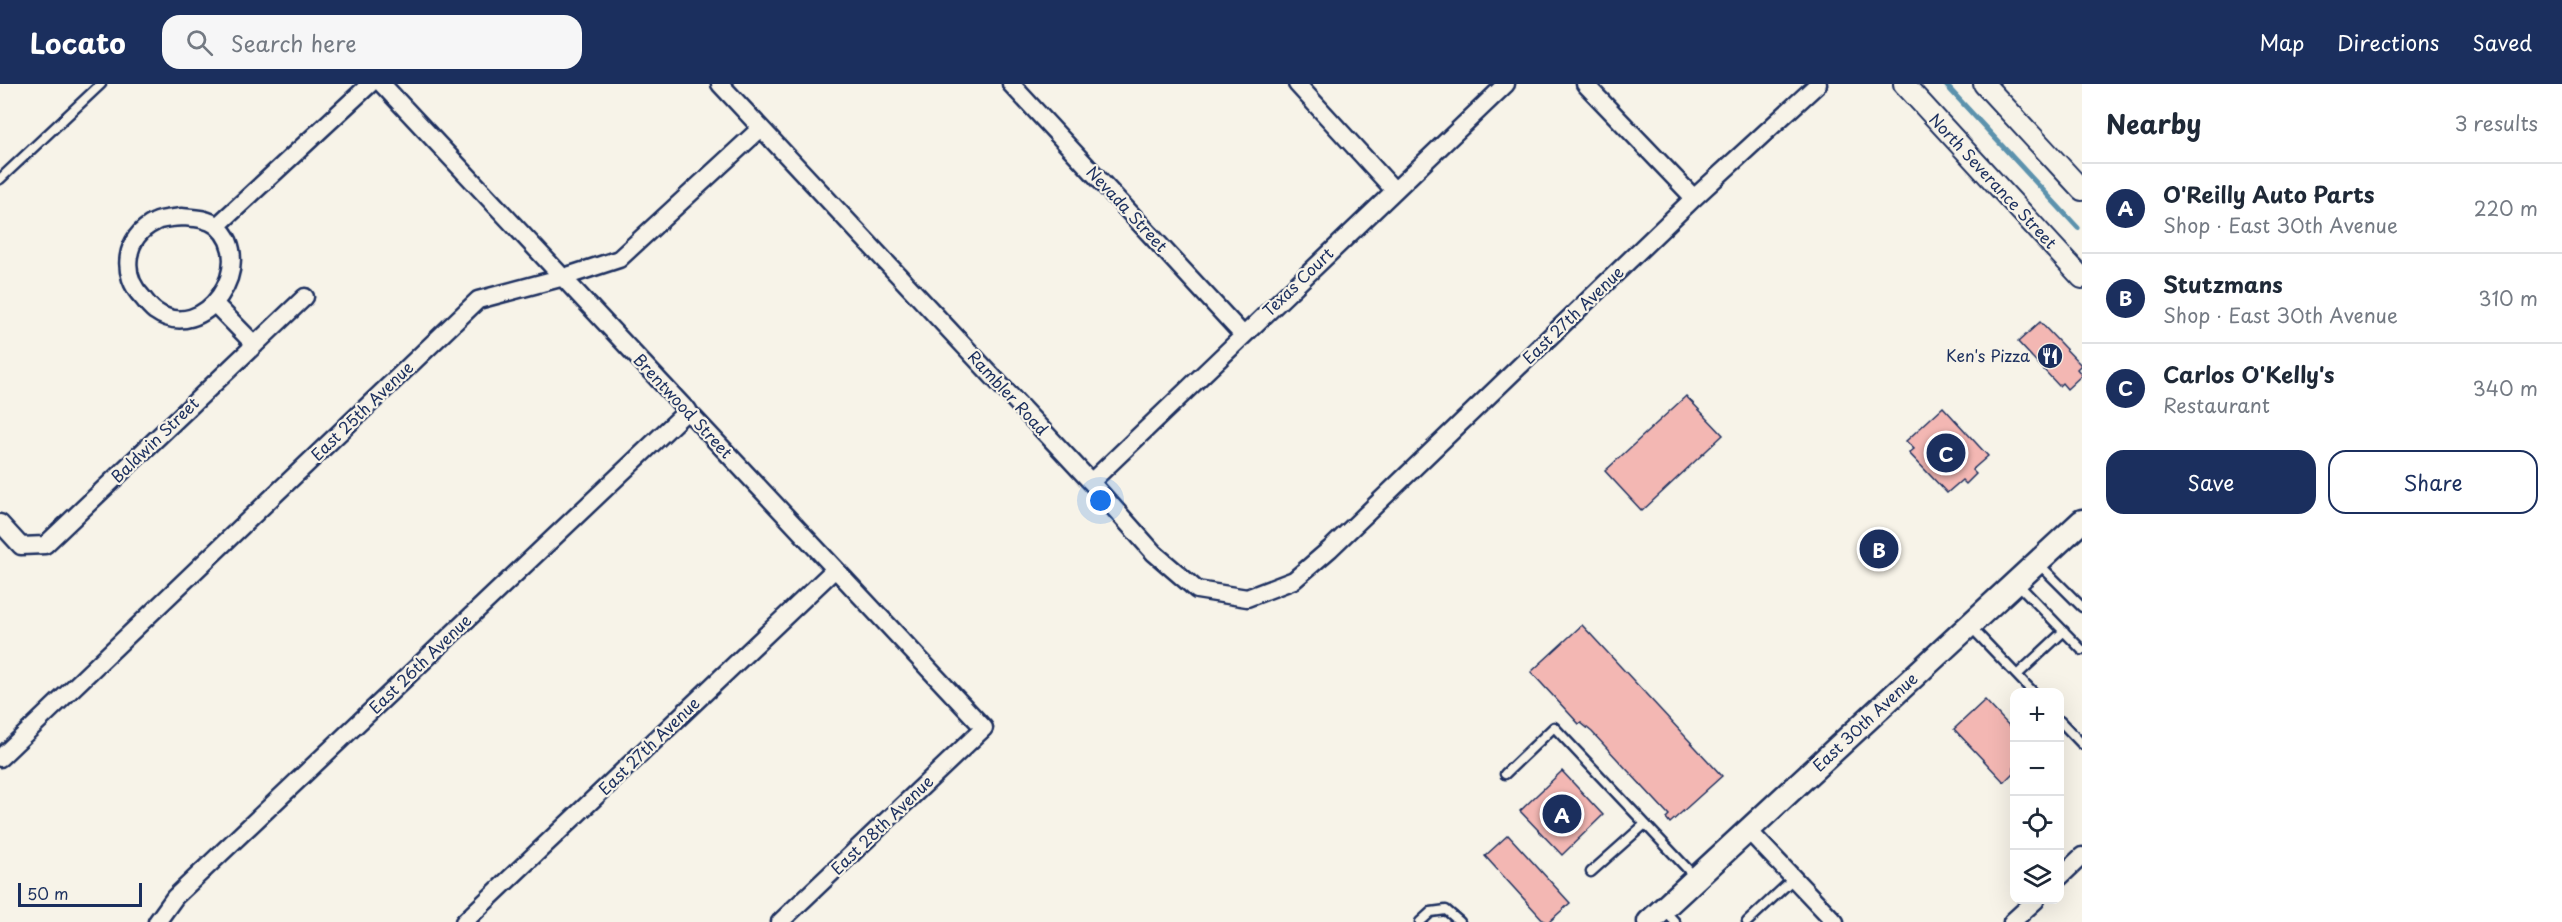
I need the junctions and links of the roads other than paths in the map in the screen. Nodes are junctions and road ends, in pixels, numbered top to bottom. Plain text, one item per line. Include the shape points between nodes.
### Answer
1 (101, 84) edge
2 (370, 84) edge
3 (382, 84) edge
4 (720, 84) edge
5 (1011, 84) edge
6 (1297, 84) edge
7 (1506, 84) edge
8 (1585, 84) edge
9 (1818, 84) edge
10 (1904, 84) edge
11 (1984, 84) edge
12 (761, 128) junction
13 (0, 179) edge
14 (1394, 190) junction
15 (2082, 190) edge
16 (1694, 198) junction
17 (217, 226) junction
18 (2078, 265) edge
19 (564, 277) junction
20 (305, 297) dead end
21 (214, 303) junction
22 (1243, 335) junction
23 (255, 345) junction
24 (688, 410) junction
25 (1091, 482) junction
26 (2082, 521) edge
27 (0, 524) edge
28 (1330, 549) joint
29 (2038, 562) junction
30 (834, 570) junction
31 (2016, 582) junction
32 (2082, 607) edge
33 (1970, 625) junction
34 (2064, 631) junction
35 (2082, 650) edge
36 (2017, 675) junction
37 (2029, 688) edge
38 (2064, 725) edge
39 (984, 728) joint
40 (2081, 741) edge
41 (0, 758) edge
42 (1505, 774) dead end
43 (1645, 824) junction
44 (1748, 830) junction
45 (2082, 856) edge
46 (1592, 872) dead end
47 (2064, 873) edge
48 (1696, 878) junction
49 (1794, 878) junction
50 (2032, 904) edge
51 (1662, 918) edge
52 (157, 922) edge
53 (464, 922) edge
54 (780, 922) edge
55 (1420, 922) edge
56 (1460, 922) edge
57 (1747, 922) edge
58 (1836, 922) edge
59 (2012, 922) edge

1 - 13 lane
2 - 17 street
3 - 19 street, Brentwood Street
4 - 12 street, Rambler Road
5 - 22 street, Nevada Street
6 - 14 street
7 - 14 street, Texas Court
8 - 16 street
9 - 16 street, East 27th Avenue
10 - 18 street, North Severance Street
11 - 15 street
12 - 19 street, East 25th Avenue via 619,259
12 - 25 street, Rambler Road
14 - 22 street, Texas Court
16 - 28 street, East 27th Avenue
17 - 21 street via 231,254 230,276
17 - 21 street via 204,219 182,217 155,221 135,238 127,263 133,288 156,312 177,319 203,314
19 - 24 street, Brentwood Street
19 - 41 street, East 25th Avenue via 478,300
20 - 23 street, Baldwin Street
21 - 23 street
22 - 25 street, Texas Court
23 - 27 street, Baldwin Street via 45,545 21,546
24 - 30 street, Brentwood Street
24 - 52 street, East 26th Avenue via 175,897
25 - 28 street, Rambler Road via 1154,553 1197,590 1247,598 1294,580
26 - 29 main road, East 30th Avenue
29 - 31 main road, East 30th Avenue
29 - 32 lane
30 - 39 street, Brentwood Street
30 - 53 street, East 27th Avenue
31 - 33 main road, East 30th Avenue
31 - 34 lane
33 - 36 lane
33 - 44 main road, East 30th Avenue
34 - 35 lane
34 - 36 lane
36 - 37 lane
38 - 40 lane
39 - 54 street, East 28th Avenue
42 - 43 lane via 1554,728
43 - 46 lane
43 - 48 lane
44 - 48 main road, East 30th Avenue
44 - 49 street
45 - 47 street
48 - 51 main road, East 30th Avenue
49 - 57 lane
49 - 58 street
50 - 59 street
55 - 56 lane via 1431,912 1446,910

